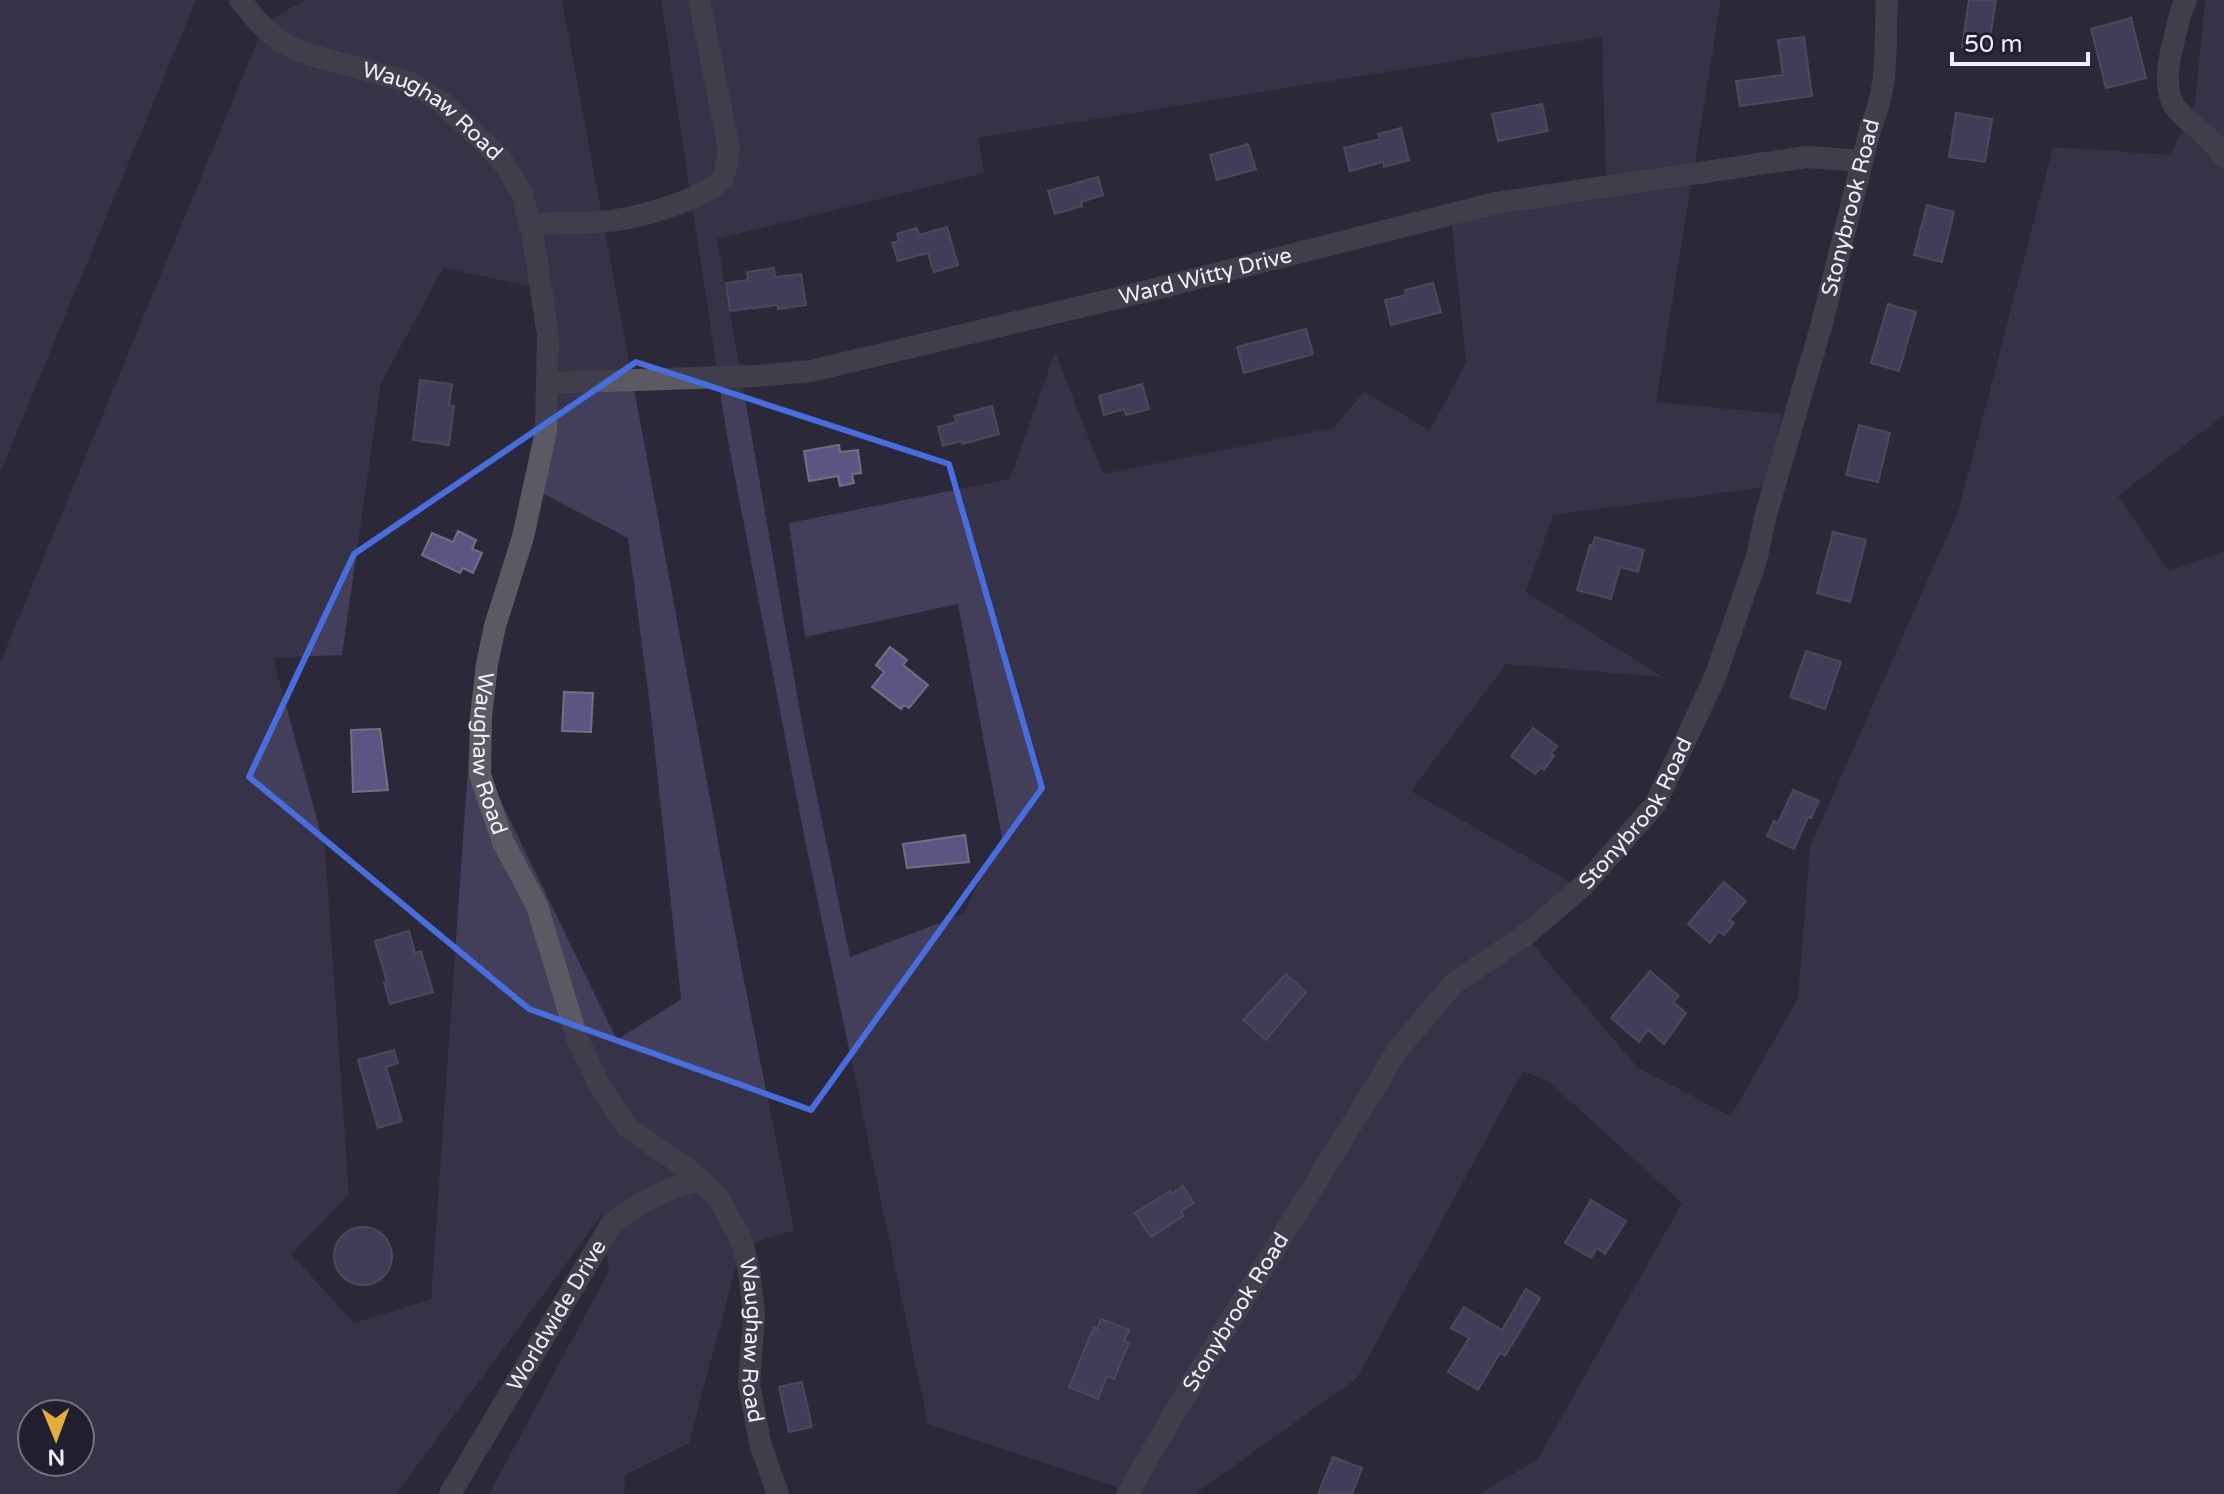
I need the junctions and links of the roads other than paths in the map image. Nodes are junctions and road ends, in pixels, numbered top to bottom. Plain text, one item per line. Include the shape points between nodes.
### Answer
1 (240, 0) edge
2 (699, 0) edge
3 (1887, 0) edge
4 (2186, 0) edge
5 (2224, 157) edge
6 (1862, 161) junction
7 (530, 225) junction
8 (547, 383) junction
9 (700, 1180) junction
10 (450, 1494) edge
11 (778, 1494) edge
12 (1127, 1494) edge

1 - 7 street, Waughaw Road via 260,24 300,52 409,82 443,103 501,159 522,193
2 - 7 street via 729,149 724,178 704,192 621,220
3 - 6 street, Stonybrook Road via 1881,103
4 - 5 street via 2167,81 2169,97
6 - 8 street, Ward Witty Drive via 1807,157 1496,203 811,371
6 - 12 street, Stonybrook Road via 1756,560 1715,677 1655,805 1583,886 1527,934 1454,983 1399,1048
7 - 8 street, Waughaw Road via 548,335
8 - 9 street, Waughaw Road via 546,431 487,664 480,775 503,842 537,906 577,1038 602,1090 627,1127
9 - 10 street, Worldwide Drive via 658,1192 610,1226
9 - 11 street, Waughaw Road via 718,1197 741,1239 749,1270 754,1315 749,1384 760,1443

